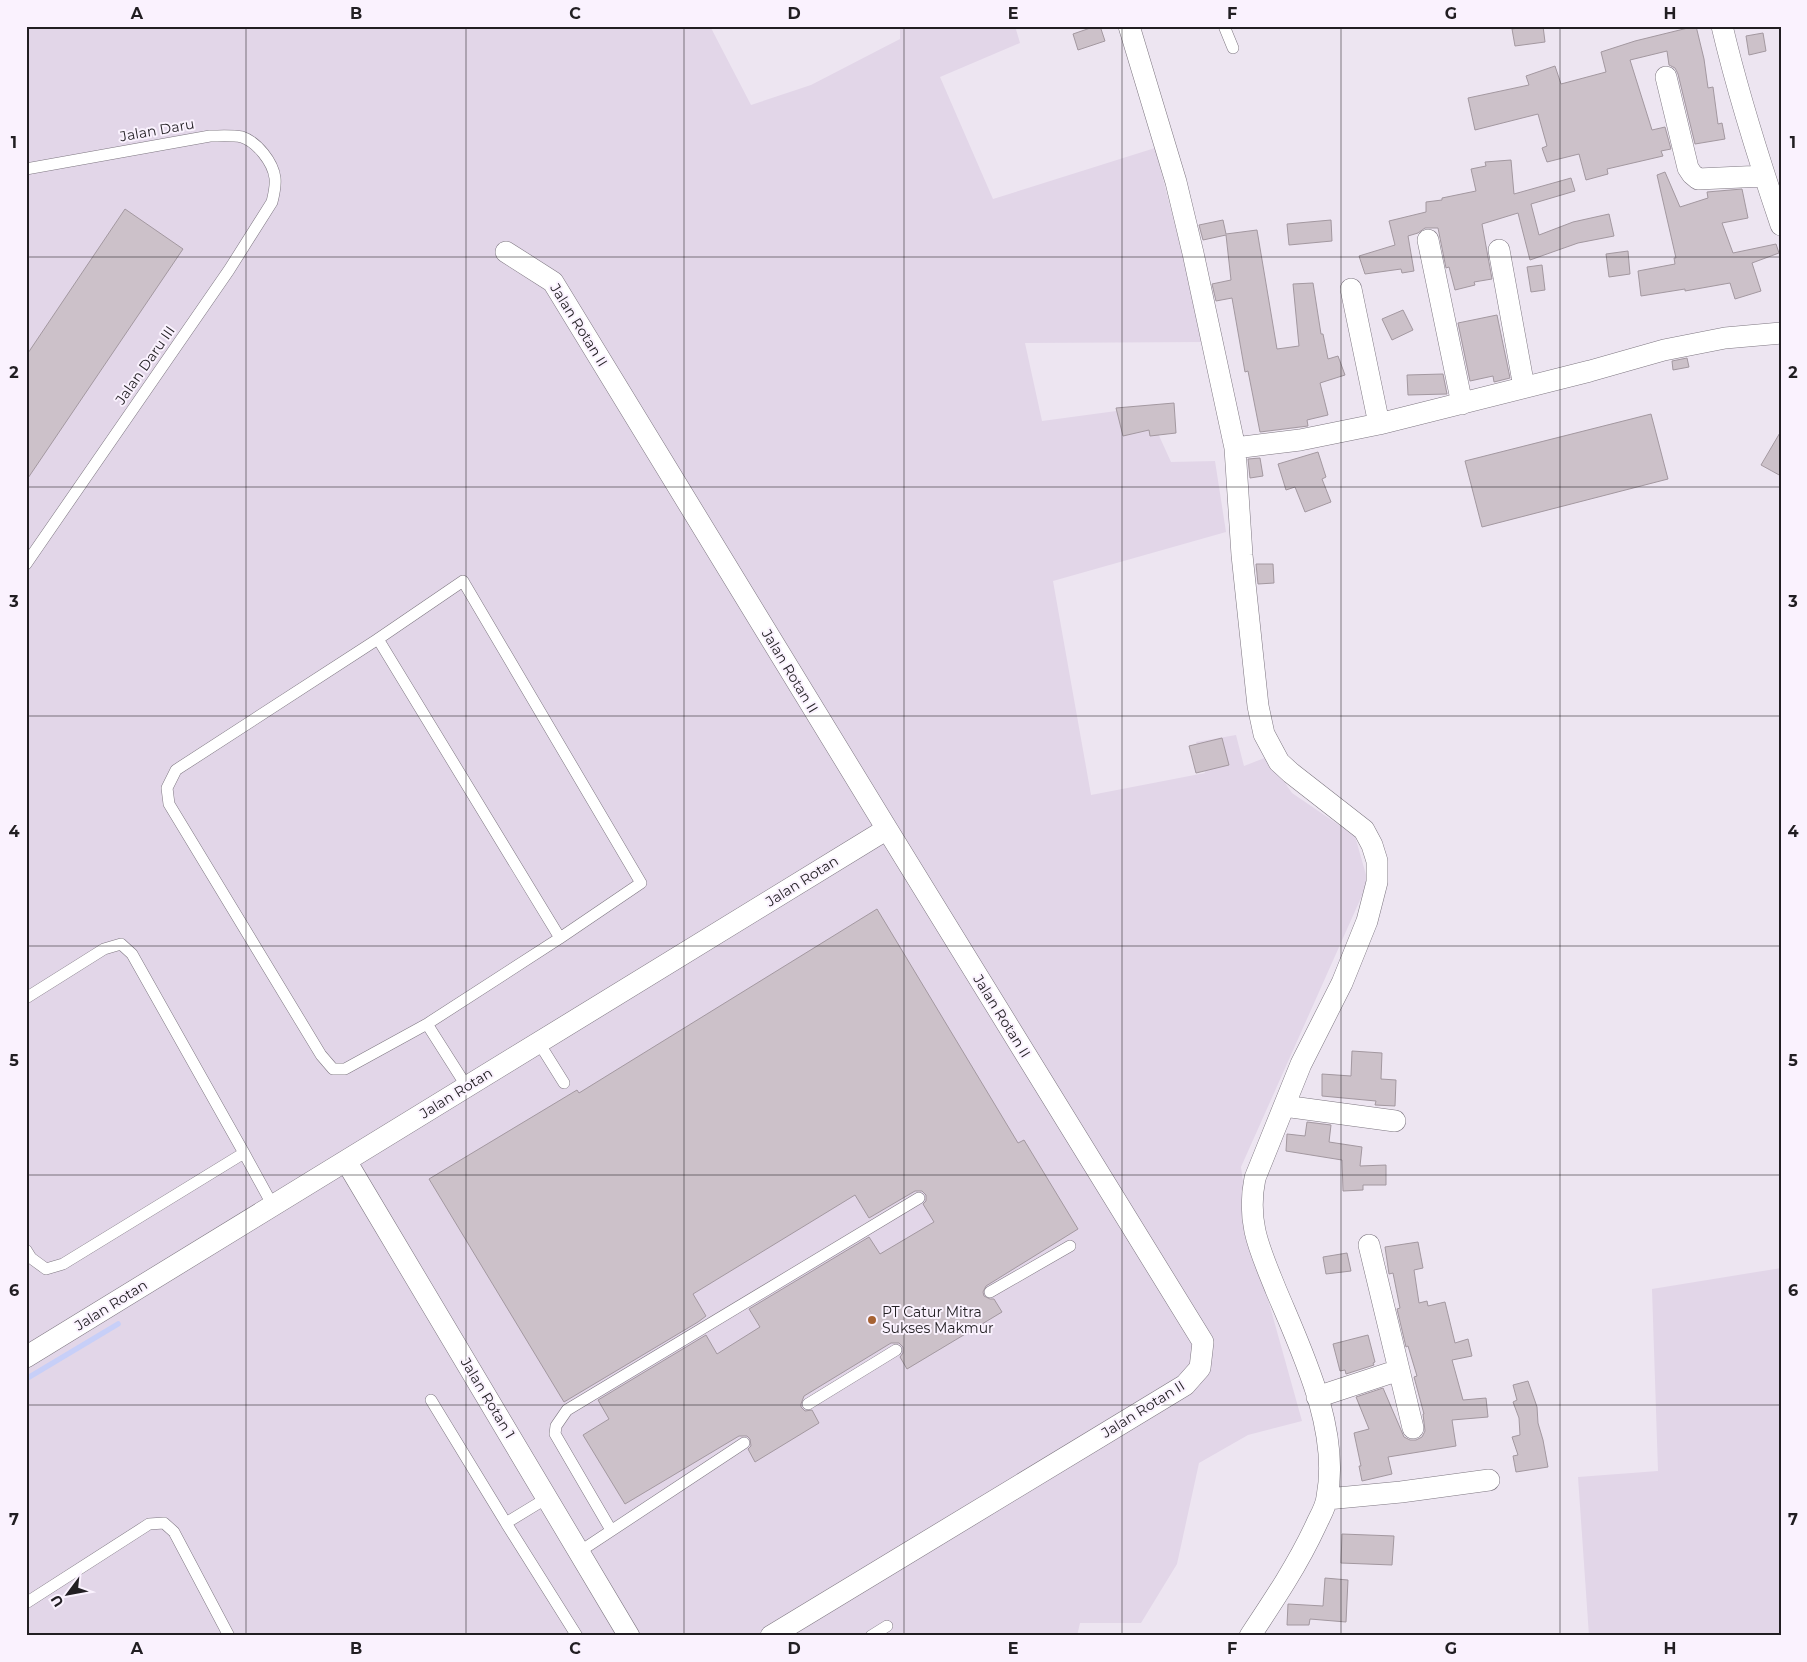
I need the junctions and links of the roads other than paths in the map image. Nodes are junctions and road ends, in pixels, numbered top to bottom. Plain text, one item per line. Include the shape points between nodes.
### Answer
1 (1129, 26) edge
2 (1224, 26) edge
3 (1722, 26) edge
4 (1233, 48) dead end
5 (1666, 77) dead end
6 (26, 169) edge
7 (1764, 176) junction
8 (275, 177) joint
9 (1781, 225) edge
10 (1428, 240) dead end
11 (1499, 250) dead end
12 (506, 252) dead end
13 (1351, 288) dead end
14 (1781, 333) edge
15 (1524, 387) junction
16 (1462, 404) junction
17 (1380, 424) junction
18 (1236, 448) junction
19 (26, 564) edge
20 (378, 639) junction
21 (886, 829) junction
22 (560, 938) junction
23 (26, 998) edge
24 (427, 1024) junction
25 (539, 1043) junction
26 (564, 1083) dead end
27 (467, 1087) junction
28 (1284, 1106) junction
29 (1395, 1121) dead end
30 (244, 1153) junction
31 (346, 1161) junction
32 (919, 1198) dead end
33 (273, 1206) junction
34 (1369, 1245) dead end
35 (1070, 1246) dead end
36 (26, 1250) edge
37 (990, 1292) dead end
38 (896, 1350) dead end
39 (26, 1357) edge
40 (1399, 1370) junction
41 (1317, 1397) junction
42 (431, 1400) dead end
43 (808, 1404) dead end
44 (1414, 1428) dead end
45 (744, 1444) dead end
46 (1490, 1480) dead end
47 (547, 1498) junction
48 (1327, 1499) junction
49 (506, 1523) junction
50 (611, 1530) junction
51 (579, 1552) junction
52 (26, 1603) edge
53 (887, 1626) dead end
54 (229, 1636) edge
55 (577, 1636) edge
56 (629, 1636) edge
57 (771, 1636) edge
58 (871, 1636) edge
59 (1250, 1636) edge

1 - 18 street via 1178,191
2 - 4 lane
3 - 7 street
5 - 7 street via 1692,174 1698,178
6 - 8 lane, Jalan Daru via 210,136 231,136 255,144
7 - 9 street
8 - 19 lane, Jalan Daru III via 272,202 230,270
10 - 16 street
11 - 15 street
12 - 21 street, Jalan Rotan II via 553,282
13 - 17 street
14 - 15 street via 1725,338 1664,350
15 - 16 street
16 - 17 street
17 - 18 street via 1300,440
18 - 28 street via 1244,574 1264,734 1279,762 1364,830 1377,861 1377,882 1367,921 1342,983 1301,1064
20 - 22 lane
20 - 22 lane via 463,581 641,883
20 - 24 lane via 176,770 167,788 169,804 333,1069 345,1069
21 - 25 street, Jalan Rotan
21 - 57 street, Jalan Rotan II via 1203,1342 1200,1368 1185,1385
22 - 24 lane
23 - 30 lane via 104,949 121,944 132,954
24 - 27 lane
25 - 26 lane
25 - 27 street, Jalan Rotan
27 - 31 street, Jalan Rotan
28 - 29 street
28 - 41 street via 1256,1178 1252,1216 1257,1242
30 - 33 lane
30 - 36 lane via 63,1264 46,1269
31 - 33 street, Jalan Rotan
31 - 47 street, Jalan Rotan 1
32 - 50 lane via 567,1410 556,1426 555,1434
33 - 39 street, Jalan Rotan
34 - 40 street
35 - 37 lane
38 - 43 lane
40 - 41 street
40 - 44 street
41 - 48 street via 1328,1451
42 - 49 lane
45 - 50 lane
46 - 48 street
47 - 49 lane
47 - 51 street, Jalan Rotan 1
48 - 59 street via 1306,1547
49 - 55 lane
50 - 51 lane
51 - 56 street, Jalan Rotan 1
52 - 54 lane via 150,1524 164,1523 174,1532
53 - 58 lane

